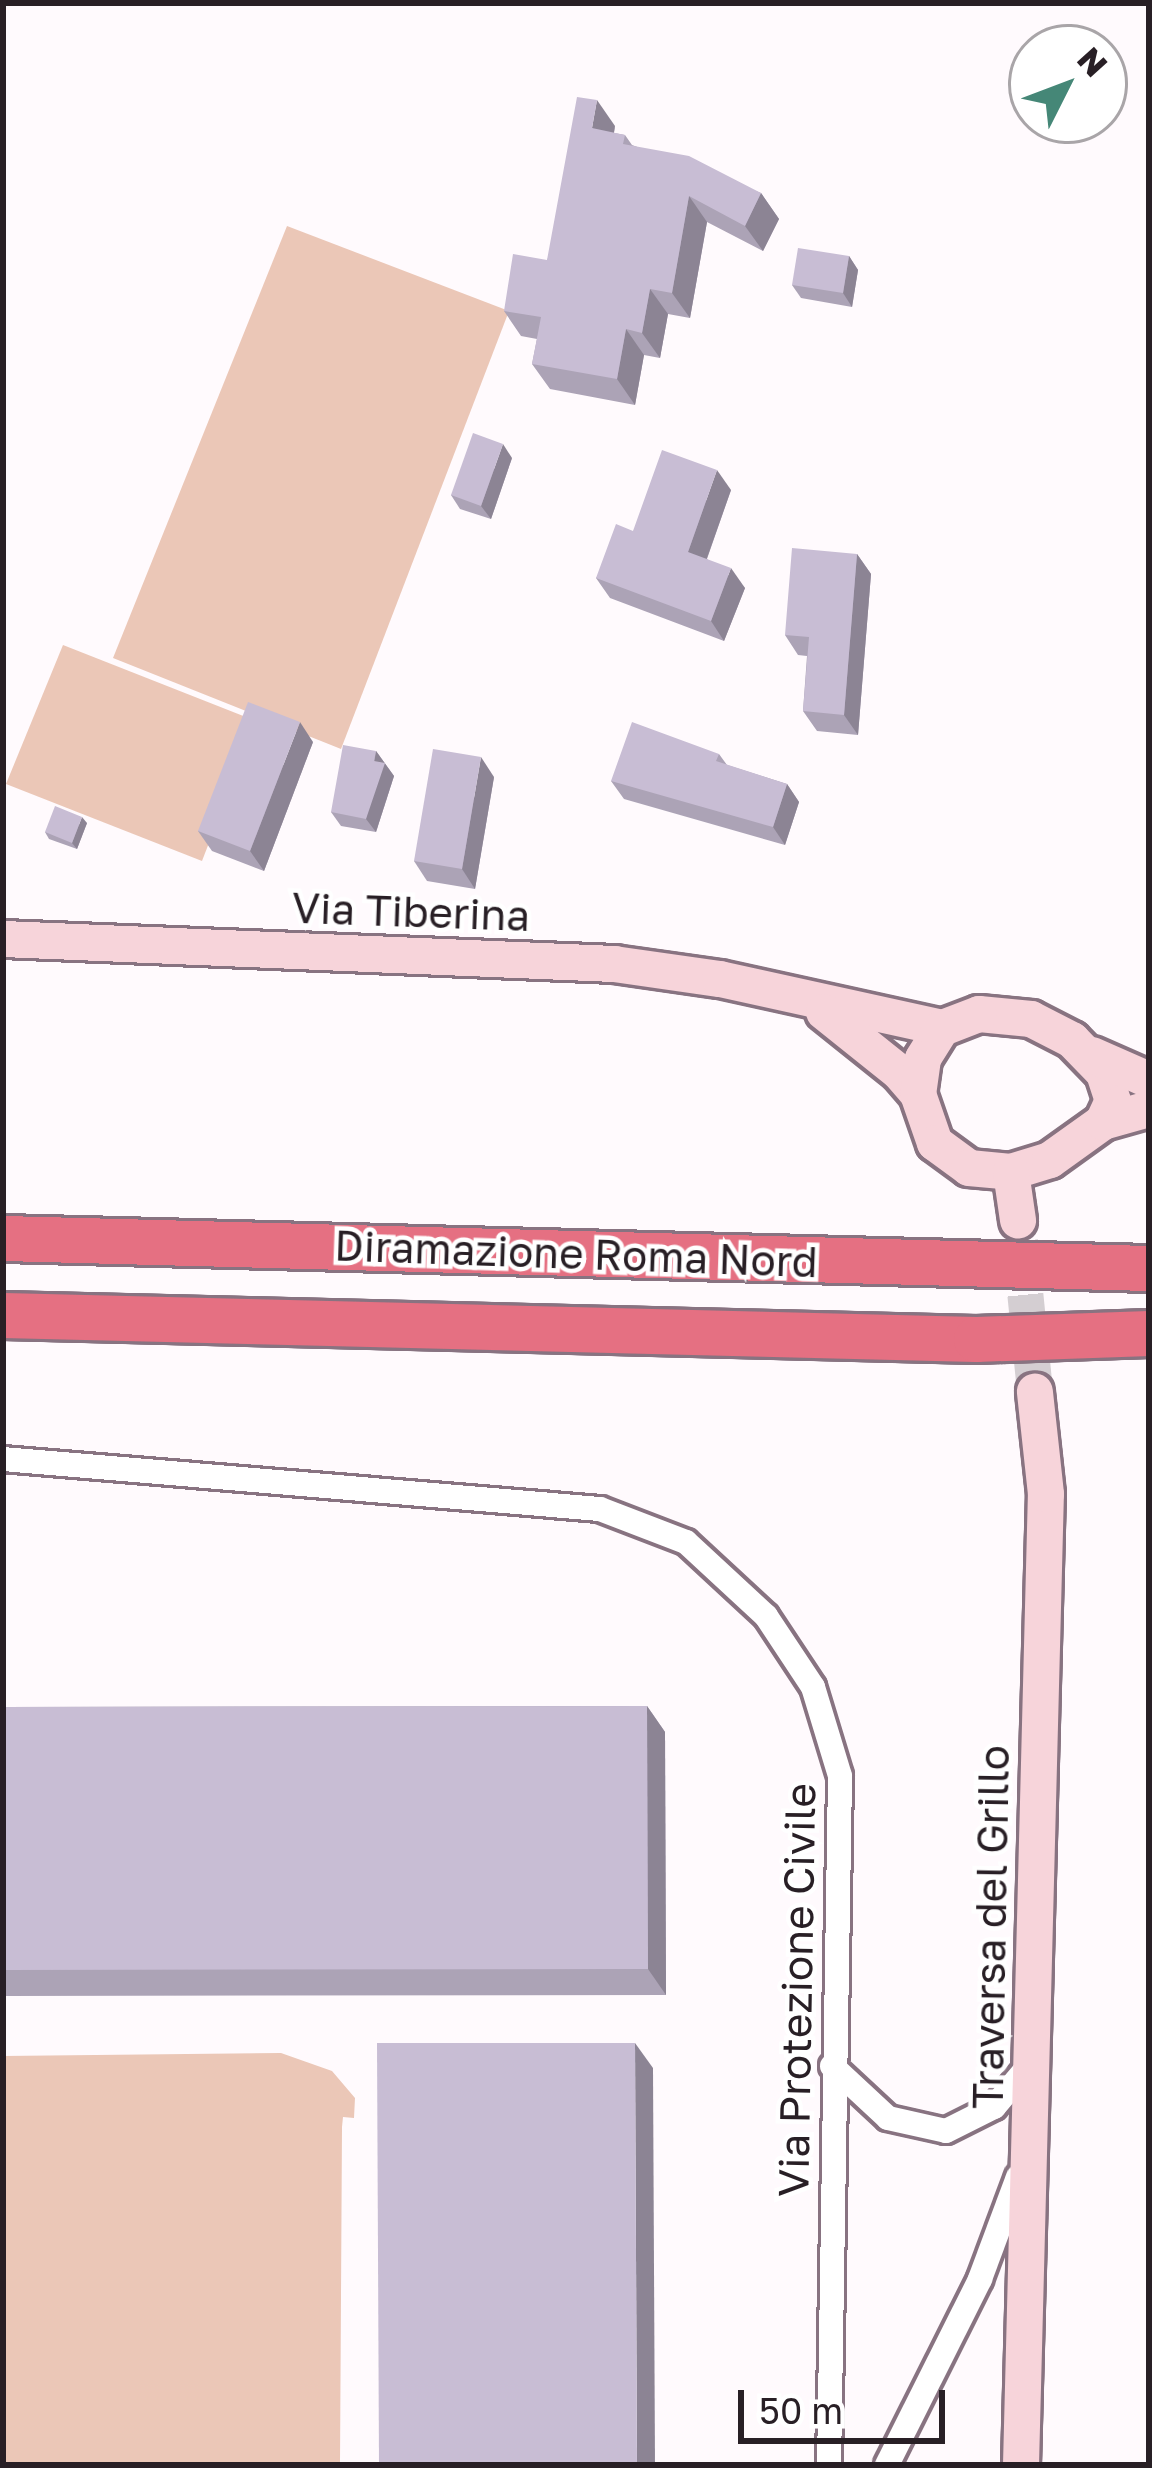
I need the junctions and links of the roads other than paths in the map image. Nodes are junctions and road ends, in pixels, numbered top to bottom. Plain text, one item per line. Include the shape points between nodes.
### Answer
1 (3, 939) edge
2 (812, 1003) junction
3 (942, 1028) junction
4 (1090, 1054) junction
5 (1149, 1080) edge
6 (918, 1094) junction
7 (1149, 1109) edge
8 (1102, 1122) junction
9 (1011, 1172) junction
10 (1018, 1220) tunnel mouth
11 (3, 1238) edge
12 (1149, 1268) edge
13 (3, 1315) edge
14 (1149, 1334) edge
15 (1035, 1392) tunnel mouth
16 (3, 1459) edge
17 (1031, 2062) junction
18 (832, 2066) junction
19 (1030, 2128) junction
20 (830, 2465) edge
21 (887, 2465) edge
22 (1021, 2465) edge

1 - 2 main road, Via Tiberina via 614,964
2 - 3 main road, Via Tiberina
2 - 6 main road, Via Tiberina via 867,1041
3 - 4 main road, Via Tiberina via 968,1015 1014,1016 1052,1028
3 - 6 main road via 923,1059
4 - 5 main road, Via Tiberina
4 - 8 main road via 1112,1089
6 - 9 main road, Via Tiberina via 927,1129 944,1151 969,1168
7 - 8 main road
8 - 9 main road via 1050,1160
9 - 10 main road
11 - 12 highway, Diramazione Roma Nord
13 - 14 highway, Diramazione Roma Nord via 976,1339
15 - 17 main road, Traversa del Grillo via 1046,1494
16 - 18 street, Via Protezione Civile via 601,1509 646,1521 694,1548 747,1595 797,1658 835,1745 841,1796
17 - 18 street via 994,2107 946,2131 888,2118
17 - 19 main road, Traversa del Grillo
18 - 20 street, Via Protezione Civile
19 - 21 street via 980,2279
19 - 22 main road, Traversa del Grillo

